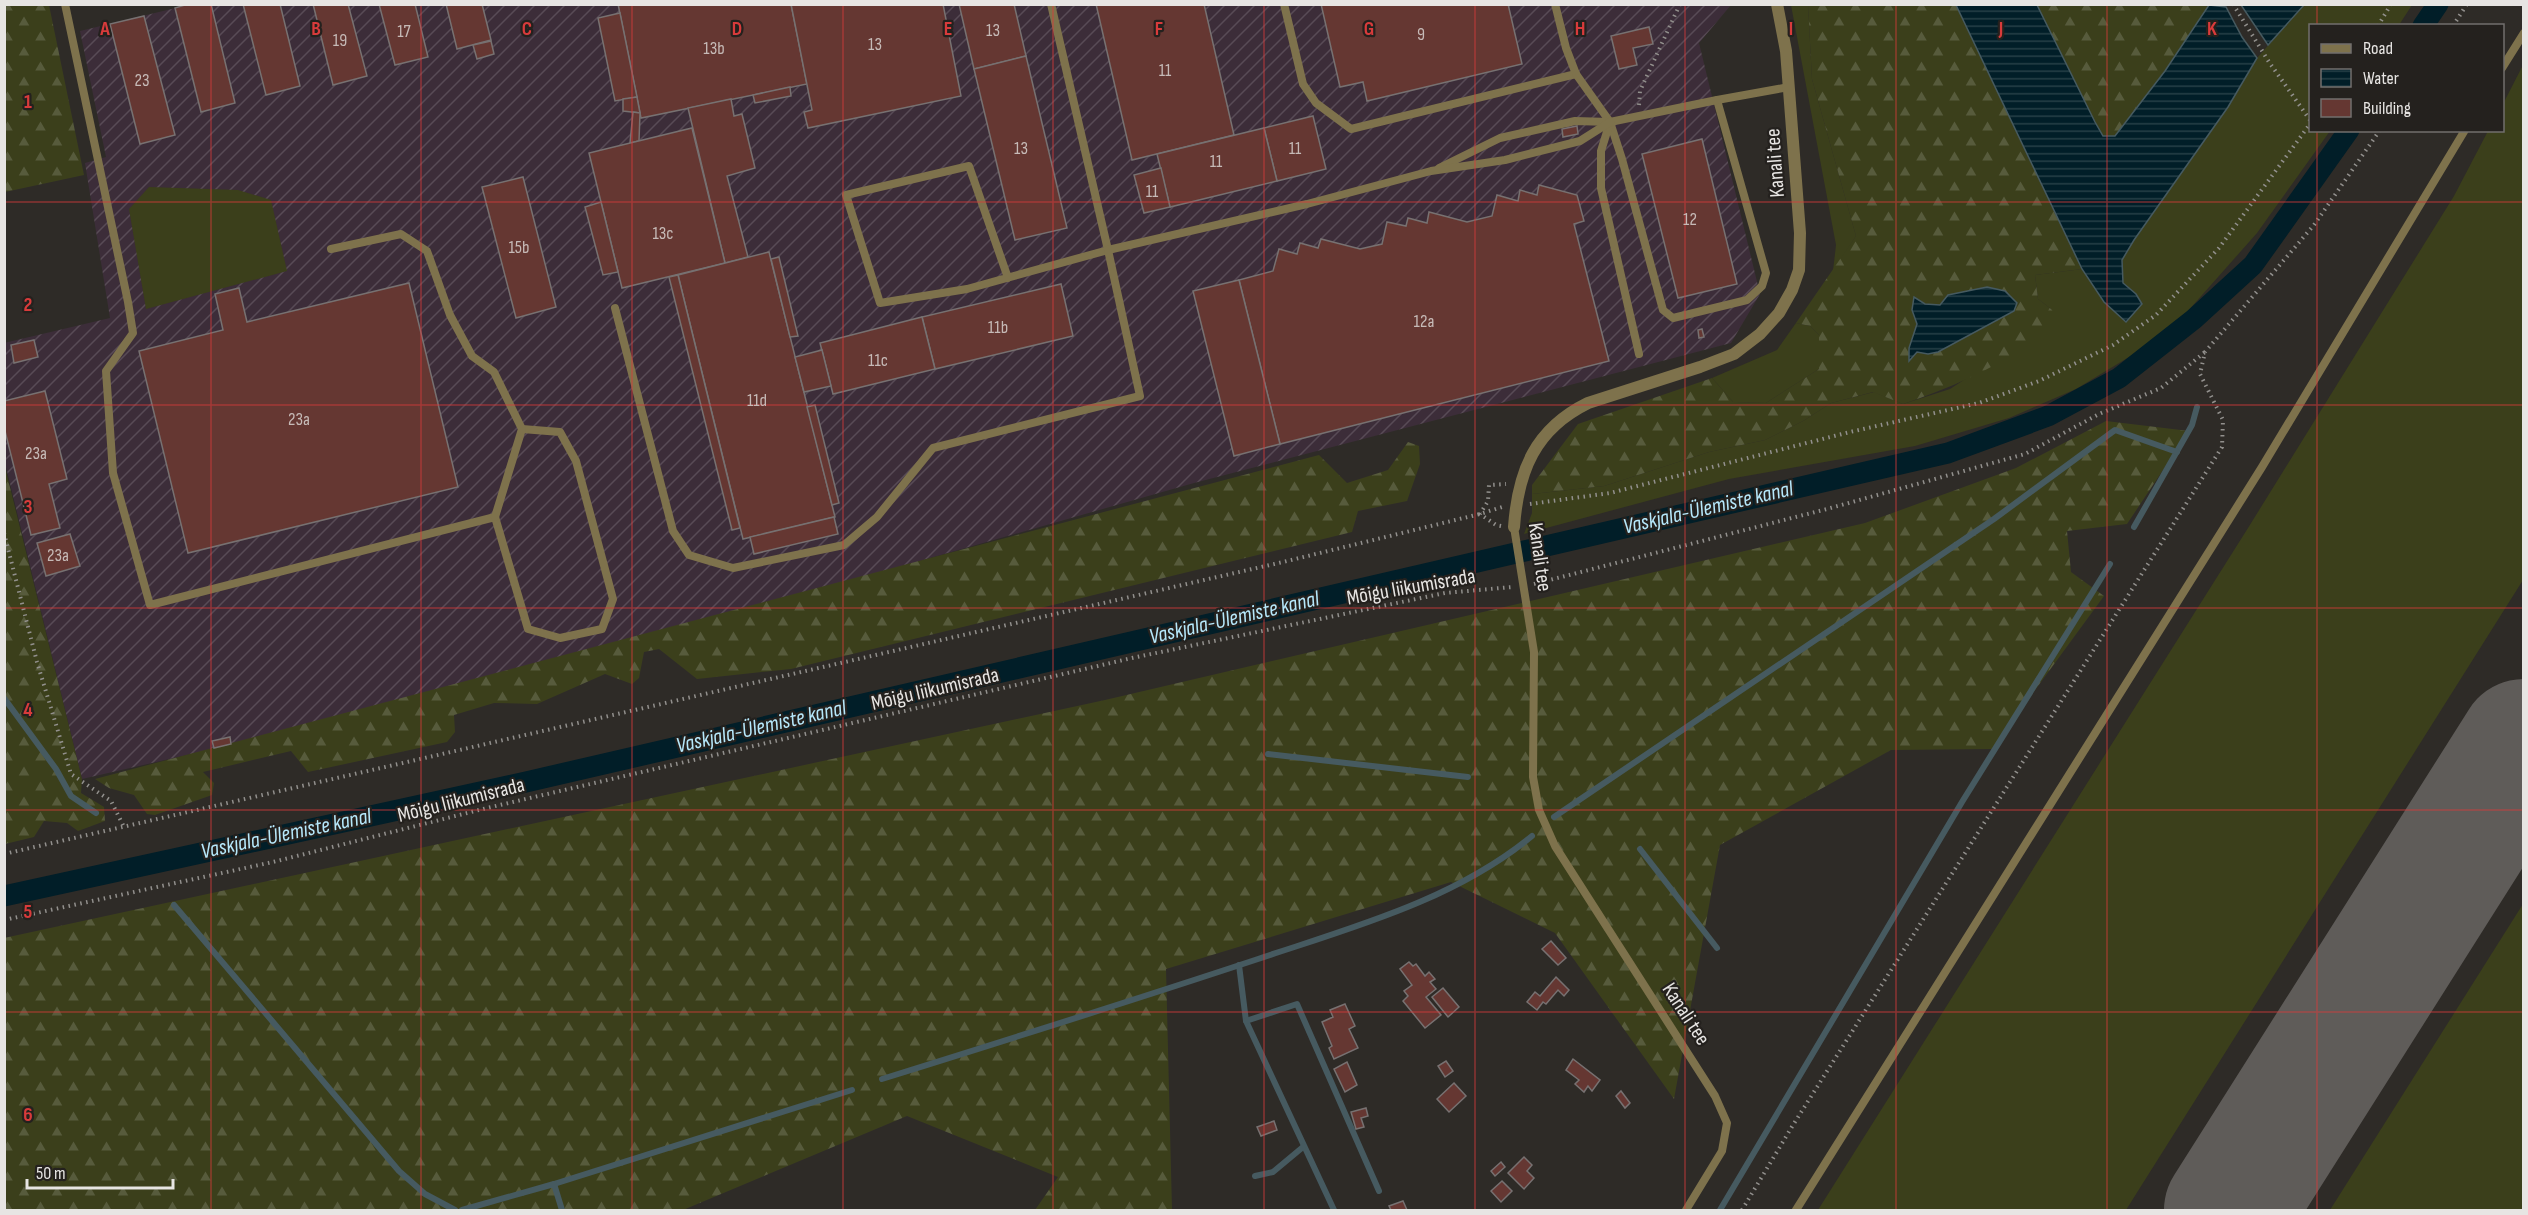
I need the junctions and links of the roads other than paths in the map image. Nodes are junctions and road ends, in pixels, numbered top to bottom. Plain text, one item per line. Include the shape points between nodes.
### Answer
1 (64, 4) edge
2 (1051, 4) edge
3 (1284, 4) edge
4 (1555, 4) edge
5 (1777, 4) edge
6 (2523, 33) edge
7 (2504, 65) edge
8 (1576, 74) junction
9 (1789, 87) junction
10 (1717, 100) junction
11 (1610, 122) junction
12 (2464, 132) edge
13 (1431, 171) junction
14 (331, 249) dead end
15 (1108, 250) junction
16 (1008, 278) junction
17 (615, 308) dead end
18 (1639, 354) dead end
19 (522, 429) junction
20 (495, 517) junction
21 (1514, 527) joint
22 (1686, 1210) edge
23 (1796, 1210) edge

1 - 20 lane via 133,333 106,371 113,473 150,605
2 - 15 lane
3 - 8 lane via 1303,84 1316,103 1351,129
4 - 8 lane
5 - 9 street, Kanali tee
6 - 7 lane
8 - 11 lane
9 - 10 lane
9 - 21 street, Kanali tee via 1800,233 1799,270 1779,313 1734,354 1570,411 1539,441 1528,460
10 - 11 lane
10 - 11 lane via 1766,273 1762,286 1747,300 1673,318 1663,310
11 - 13 lane via 1580,141 1505,160
11 - 13 lane via 1575,121 1500,138
11 - 18 lane via 1601,151 1601,188
12 - 23 lane via 2262,467
13 - 15 lane
14 - 19 lane via 401,234 428,251 450,315 472,356 494,372
15 - 16 lane
15 - 17 lane via 1140,396 933,448 877,517 844,545 733,568 689,555 674,531
16 - 16 lane via 880,303 846,195 969,166
19 - 20 lane
19 - 20 lane via 560,432 576,461 613,599 602,629 560,638 528,629
21 - 22 lane, Kanali tee via 1534,652 1533,777 1539,810 1555,846 1715,1096 1727,1123 1722,1151

